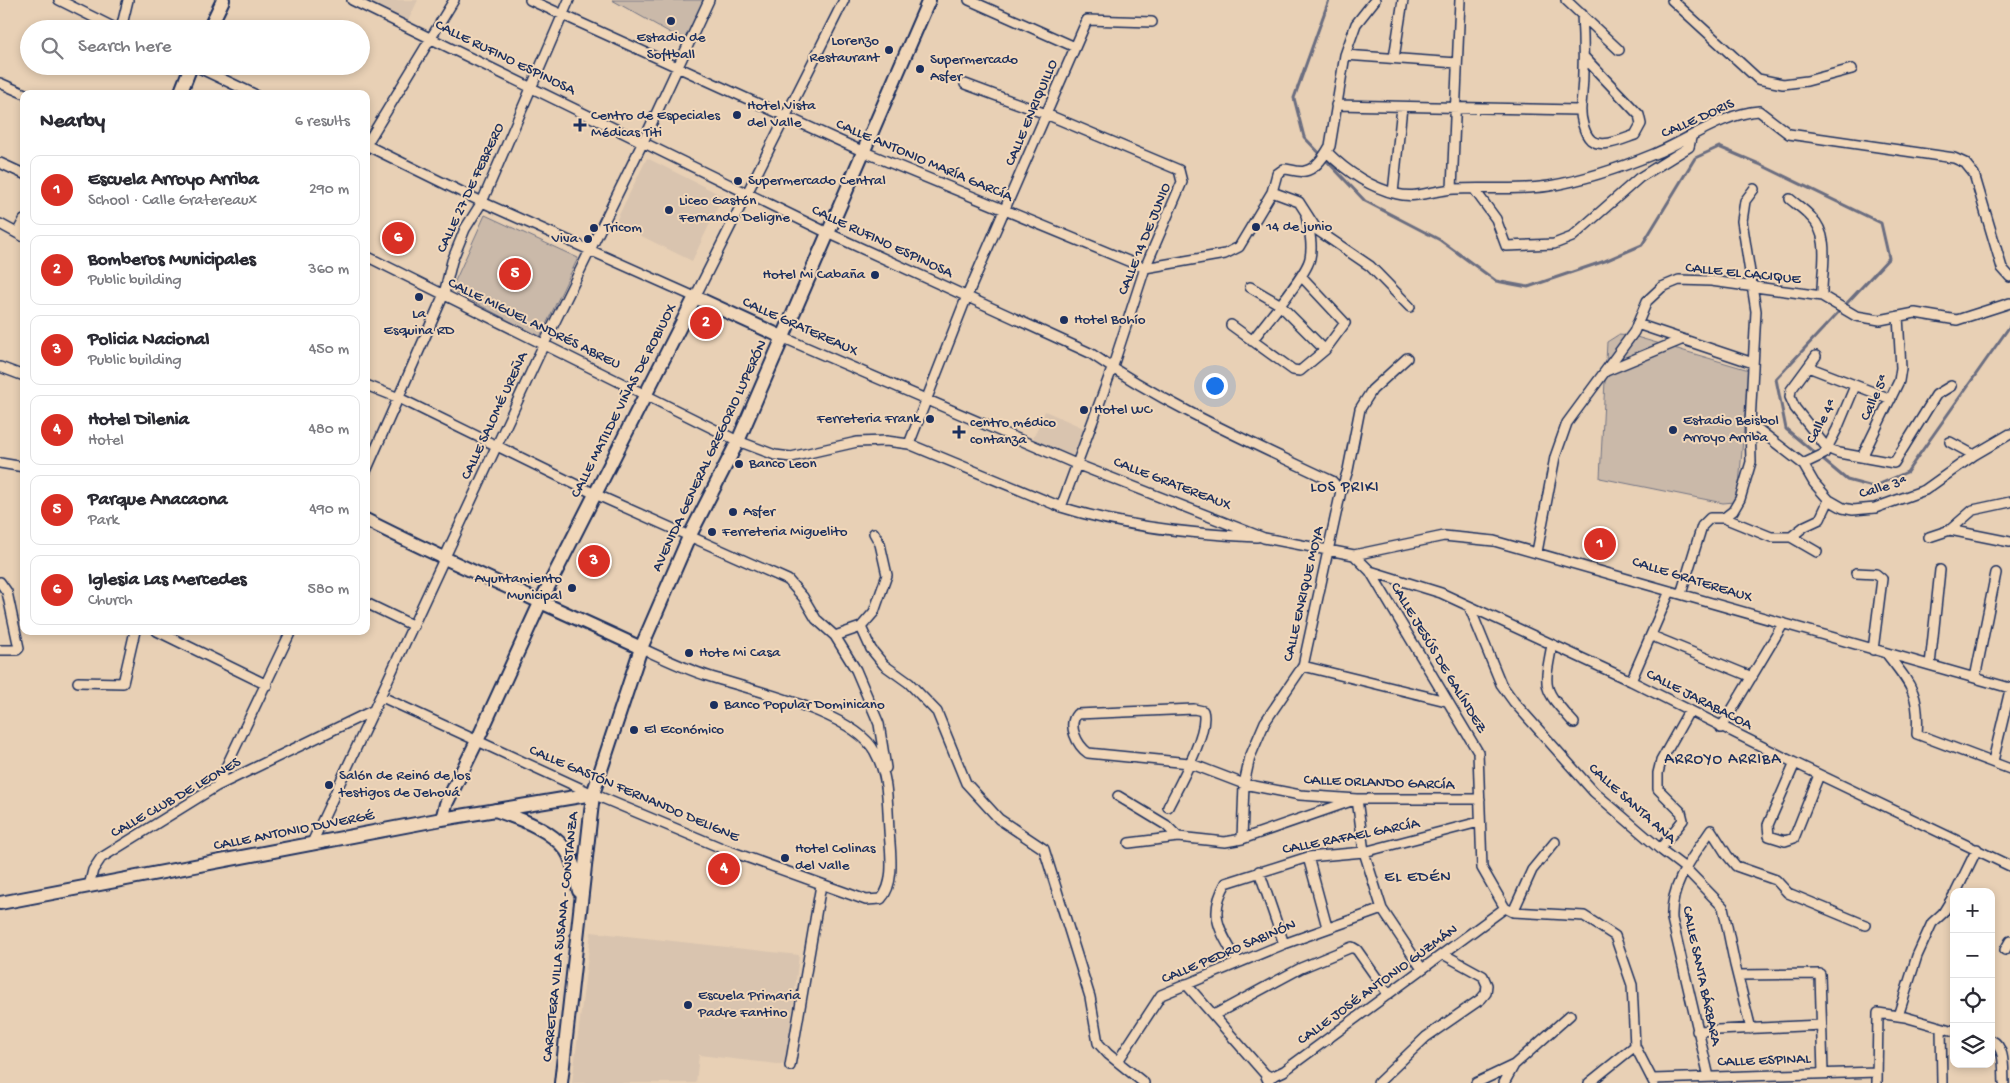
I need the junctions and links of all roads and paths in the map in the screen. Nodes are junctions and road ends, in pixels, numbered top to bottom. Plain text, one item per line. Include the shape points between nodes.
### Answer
1 (59, 0) edge
2 (128, 0) edge
3 (223, 0) edge
4 (352, 0) edge
5 (454, 0) edge
6 (530, 0) edge
7 (569, 0) edge
8 (709, 0) edge
9 (844, 0) edge
10 (929, 0) edge
11 (969, 0) edge
12 (1375, 0) edge
13 (1403, 0) edge
14 (1460, 0) edge
15 (1566, 0) edge
16 (1672, 0) edge
17 (562, 14) junction
18 (1582, 14) junction
19 (100, 20) edge
20 (122, 20) edge
21 (213, 20) edge
22 (1152, 22) dead end
23 (432, 38) junction
24 (1075, 47) junction
25 (1619, 50) dead end
26 (1345, 55) junction
27 (1584, 56) junction
28 (1394, 58) junction
29 (1457, 63) junction
30 (678, 69) junction
31 (1852, 70) dead end
32 (189, 75) edge
33 (213, 75) edge
34 (0, 83) edge
35 (965, 84) dead end
36 (532, 87) junction
37 (182, 90) edge
38 (245, 90) edge
39 (20, 92) edge
40 (1336, 105) junction
41 (1402, 107) junction
42 (1581, 108) junction
43 (1454, 109) junction
44 (1046, 114) junction
45 (785, 116) junction
46 (1691, 138) junction
47 (370, 139) edge
48 (644, 142) junction
49 (370, 147) edge
50 (862, 151) junction
51 (1327, 152) junction
52 (0, 163) edge
53 (20, 172) edge
54 (1452, 189) junction
55 (1474, 189) junction
56 (1754, 190) dead end
57 (1272, 192) junction
58 (1393, 193) junction
59 (748, 194) junction
60 (1790, 199) dead end
61 (482, 202) junction
62 (1006, 209) junction
63 (1305, 211) junction
64 (0, 224) edge
65 (828, 233) junction
66 (20, 235) edge
67 (591, 249) junction
68 (370, 258) edge
69 (1145, 268) junction
70 (1302, 277) junction
71 (2010, 277) edge
72 (1751, 286) junction
73 (1250, 287) dead end
74 (444, 294) junction
75 (967, 296) junction
76 (1822, 296) junction
77 (695, 297) junction
78 (1279, 304) junction
79 (2010, 304) edge
80 (1410, 307) dead end
81 (1898, 316) junction
82 (1637, 324) junction
83 (1231, 325) dead end
84 (782, 337) junction
85 (1681, 340) junction
86 (1252, 341) junction
87 (544, 344) junction
88 (1325, 350) junction
89 (1816, 356) dead end
90 (1408, 358) dead end
91 (1753, 363) junction
92 (0, 367) edge
93 (1808, 367) junction
94 (1112, 369) junction
95 (1603, 372) junction
96 (20, 374) edge
97 (1855, 386) junction
98 (1951, 386) dead end
99 (370, 387) edge
100 (646, 394) junction
101 (399, 398) junction
102 (1891, 399) junction
103 (927, 400) junction
104 (1750, 423) junction
105 (2010, 434) edge
106 (738, 441) junction
107 (1950, 442) dead end
108 (909, 444) junction
109 (496, 448) junction
110 (1827, 448) junction
111 (1974, 455) junction
112 (1862, 458) junction
113 (370, 462) edge
114 (0, 464) edge
115 (1076, 464) junction
116 (1803, 464) junction
117 (20, 466) edge
118 (1341, 491) junction
119 (595, 494) junction
120 (1829, 500) junction
121 (2010, 502) edge
122 (1061, 507) junction
123 (1724, 518) junction
124 (370, 522) edge
125 (1950, 530) junction
126 (874, 533) dead end
127 (689, 537) junction
128 (1790, 537) junction
129 (1929, 537) dead end
130 (1264, 538) junction
131 (2010, 542) edge
132 (1329, 550) junction
133 (1537, 552) junction
134 (1817, 552) dead end
135 (1354, 554) junction
136 (443, 559) junction
137 (1940, 570) dead end
138 (1370, 571) junction
139 (1856, 573) dead end
140 (1996, 573) dead end
141 (0, 582) edge
142 (1670, 591) junction
143 (1681, 594) junction
144 (541, 601) junction
145 (370, 606) edge
146 (1469, 606) junction
147 (1783, 624) junction
148 (414, 626) junction
149 (860, 627) junction
150 (134, 635) edge
151 (165, 635) edge
152 (289, 635) edge
153 (835, 636) junction
154 (1652, 636) junction
155 (1552, 645) junction
156 (641, 648) junction
157 (0, 650) edge
158 (1873, 650) junction
159 (1887, 654) junction
160 (1930, 665) junction
161 (1303, 666) junction
162 (1752, 677) junction
163 (1975, 678) junction
164 (78, 682) dead end
165 (1632, 682) junction
166 (267, 685) junction
167 (2010, 689) edge
168 (382, 697) junction
169 (1446, 700) junction
170 (374, 710) junction
171 (1689, 711) junction
172 (1574, 723) dead end
173 (1721, 728) junction
174 (477, 741) junction
175 (1993, 761) junction
176 (1189, 763) junction
177 (1795, 764) junction
178 (2010, 769) edge
179 (1819, 775) junction
180 (888, 781) junction
181 (1244, 784) junction
182 (217, 786) junction
183 (593, 794) junction
184 (1118, 796) dead end
185 (1357, 799) junction
186 (1480, 800) junction
187 (1168, 807) dead end
188 (494, 810) junction
189 (442, 819) junction
190 (1479, 822) junction
191 (1178, 837) junction
192 (1242, 839) junction
193 (1555, 842) dead end
194 (1129, 843) dead end
195 (311, 845) junction
196 (1977, 849) junction
197 (1660, 850) junction
198 (1364, 852) junction
199 (1308, 857) junction
200 (2010, 866) edge
201 (1685, 868) junction
202 (1259, 871) junction
203 (822, 885) junction
204 (89, 886) junction
205 (1958, 888) edge
206 (582, 900) junction
207 (1950, 902) edge
208 (0, 903) edge
209 (1382, 909) junction
210 (1509, 910) junction
211 (1865, 925) dead end
212 (1327, 927) junction
213 (2010, 941) edge
214 (1284, 944) junction
215 (2005, 950) dead end
216 (1443, 954) junction
217 (1238, 962) junction
218 (1422, 969) junction
219 (1738, 976) junction
220 (1186, 984) junction
221 (1388, 994) junction
222 (1214, 1015) junction
223 (1570, 1015) dead end
224 (1898, 1016) junction
225 (1821, 1025) junction
226 (1941, 1028) junction
227 (1751, 1029) junction
228 (1950, 1030) edge
229 (1697, 1031) junction
230 (1995, 1042) edge
231 (1636, 1046) junction
232 (1118, 1061) junction
233 (1514, 1065) junction
234 (790, 1066) dead end
235 (1877, 1072) junction
236 (1823, 1073) junction
237 (1265, 1074) junction
238 (1709, 1077) junction
239 (1653, 1081) edge
240 (561, 1083) edge
241 (1144, 1083) edge
242 (1269, 1083) edge
243 (1378, 1083) edge
244 (1476, 1083) edge
245 (1504, 1083) edge
246 (1589, 1083) edge
247 (1877, 1083) edge
248 (1942, 1083) edge
249 (2004, 1083) edge

1 - 19 street
2 - 20 street
3 - 21 main road
4 - 23 street, CALLE RUFINO ESPINOSA
5 - 23 street
6 - 17 street, CALLE ANTONIO MARÍA GARCÍA
7 - 17 street, CALLE 27 DE FEBRERO
8 - 30 street, CALLE SALOMÉ UREÑA
9 - 45 street, CALLE MATILDE VIÑAS DE ROBIUOX
10 - 50 main road, AVENIDA GENERAL GREGORIO LUPERÓN
11 - 24 street
12 - 26 street via 1356,24
13 - 28 street
14 - 29 street
15 - 18 street
16 - 31 street via 1758,79 1783,84
17 - 30 street, CALLE ANTONIO MARÍA GARCÍA
17 - 36 street, CALLE 27 DE FEBRERO
18 - 25 street
18 - 27 street
22 - 24 street, CALLE ENRIQUILLO via 1087,20
23 - 36 street, CALLE RUFINO ESPINOSA
23 - 47 street
24 - 44 street, CALLE ENRIQUILLO
26 - 28 street
26 - 40 street
27 - 42 street
27 - 42 street via 1639,115 1639,130 1635,135 1620,140 1598,143 1591,140 1584,130
28 - 29 street
29 - 43 street
30 - 45 street, CALLE ANTONIO MARÍA GARCÍA
30 - 48 street, CALLE SALOMÉ UREÑA
32 - 37 main road
33 - 38 street
34 - 39 street
35 - 44 street, CALLE 14 DE JUNIO
36 - 48 street, CALLE RUFINO ESPINOSA
36 - 61 street, CALLE 27 DE FEBRERO
40 - 41 street
40 - 51 street
41 - 43 street
41 - 58 street
42 - 43 street
43 - 54 street
44 - 62 street, CALLE ENRIQUILLO
44 - 69 street, CALLE 14 DE JUNIO via 1179,170 1182,182
45 - 50 street, CALLE ANTONIO MARÍA GARCÍA
45 - 59 street, CALLE MATILDE VIÑAS DE ROBIUOX
46 - 55 street, CALLE DORIS via 1616,168 1571,181 1537,187
46 - 55 street via 1689,147 1639,178 1572,237 1554,244 1506,246 1496,219
46 - 71 street, CALLE DORIS via 1729,118 1759,111 1789,134 1912,150 1959,160 1974,174 2002,268
48 - 59 street, CALLE RUFINO ESPINOSA
48 - 67 street, CALLE SALOMÉ UREÑA
49 - 61 street, CALLE GRATEREAUX
50 - 62 street, CALLE ANTONIO MARÍA GARCÍA
50 - 65 main road, AVENIDA GENERAL GREGORIO LUPERÓN
51 - 57 street via 1307,170 1280,170
51 - 58 street, CALLE DORIS via 1346,172
52 - 53 street
54 - 55 street, CALLE DORIS
54 - 58 street, CALLE DORIS via 1413,195
56 - 72 street via 1745,201 1742,221
57 - 63 street via 1299,202
57 - 69 street via 1239,247 1225,254
59 - 65 street, CALLE RUFINO ESPINOSA
59 - 77 street, CALLE MATILDE VIÑAS DE ROBIUOX
60 - 76 street via 1813,218 1820,232 1824,246
61 - 67 street, CALLE GRATEREAUX
61 - 74 street, CALLE 27 DE FEBRERO via 452,261
62 - 69 street, CALLE ANTONIO MARÍA GARCÍA
62 - 75 street, CALLE ENRIQUILLO
63 - 70 street via 1310,259
63 - 80 street via 1317,230 1370,266
64 - 66 street
65 - 75 street, CALLE RUFINO ESPINOSA
65 - 84 main road, AVENIDA GENERAL GREGORIO LUPERÓN
67 - 77 street, CALLE GRATEREAUX
67 - 87 street, CALLE SALOMÉ UREÑA
68 - 74 street, CALLE MIGUEL ANDRÉS ABREU
69 - 94 street, CALLE 14 DE JUNIO
70 - 78 street
70 - 88 street via 1345,323
72 - 76 street, CALLE EL CACIQUE
72 - 82 street, CALLE EL CACIQUE via 1679,280 1662,287 1647,301
72 - 91 street via 1756,311
73 - 78 street
74 - 87 street, CALLE MIGUEL ANDRÉS ABREU
74 - 101 street, CALLE 27 DE FEBRERO
75 - 94 street, CALLE RUFINO ESPINOSA via 1090,353
75 - 103 street, CALLE ENRIQUILLO
76 - 81 street via 1866,319
77 - 84 main road, CALLE GRATEREAUX
77 - 100 main road, CALLE MATILDE VIÑAS DE ROBIUOX
78 - 86 street
78 - 88 street
79 - 81 street via 1954,320 1915,312
81 - 102 street, Calle 5ª via 1901,375
82 - 85 street
82 - 95 street
83 - 86 street
84 - 103 street, CALLE GRATEREAUX
84 - 106 main road, AVENIDA GENERAL GREGORIO LUPERÓN
85 - 91 street
85 - 95 street
86 - 88 street via 1293,370 1300,371
87 - 100 street, CALLE MIGUEL ANDRÉS ABREU
87 - 109 street, CALLE SALOMÉ UREÑA
89 - 93 street
90 - 118 street, CALLE ENRIQUE MOYA via 1383,378 1360,409
91 - 104 street
92 - 96 street
93 - 97 street
93 - 110 street via 1797,380 1790,397
94 - 115 street, CALLE 14 DE JUNIO
94 - 118 street, CALLE RUFINO ESPINOSA via 1192,413 1332,481
95 - 133 street via 1567,423 1555,457
97 - 102 street
97 - 110 street, Calle 4ª
98 - 112 street via 1936,395 1894,463
99 - 101 street
100 - 106 street, CALLE MIGUEL ANDRÉS ABREU
100 - 119 main road, CALLE MATILDE VIÑAS DE ROBIUOX
101 - 109 street
101 - 113 street, CALLE 27 DE FEBRERO
102 - 112 street, Calle 5ª
103 - 108 street, CALLE ENRIQUILLO
103 - 115 street, CALLE GRATEREAUX
104 - 116 street, Calle 3ª
104 - 123 street via 1751,462 1740,499
105 - 111 street, Calle 3ª
106 - 108 street, CALLE MIGUEL ANDRÉS ABREU via 775,456 791,457 857,442
106 - 127 main road, AVENIDA GENERAL GREGORIO LUPERÓN
107 - 111 street
108 - 122 street, CALLE MIGUEL ANDRÉS ABREU
109 - 119 street
109 - 136 street, CALLE SALOMÉ UREÑA
110 - 112 street
110 - 116 street, Calle 4ª via 1824,454
111 - 120 street, Calle 3ª via 1925,490 1875,508 1853,510
114 - 117 street
115 - 122 street, CALLE 14 DE JUNIO
115 - 130 street, CALLE GRATEREAUX
116 - 120 street, Calle 3ª
118 - 132 street, CALLE ENRIQUE MOYA
119 - 127 street
119 - 144 main road, CALLE MATILDE VIÑAS DE ROBIUOX
120 - 128 street via 1820,519
121 - 125 street via 1973,510
122 - 130 street, CALLE MIGUEL ANDRÉS ABREU via 1086,515 1198,535
123 - 128 street via 1770,537
123 - 143 street via 1710,518 1702,526
124 - 136 main road
125 - 129 street
125 - 131 street
126 - 149 street via 887,575 874,612
127 - 153 street via 788,580 816,619
127 - 156 main road, AVENIDA GENERAL GREGORIO LUPERÓN
128 - 134 street
130 - 132 street, CALLE GRATEREAUX
132 - 135 street, CALLE GRATEREAUX
132 - 161 street, CALLE ENRIQUE MOYA
133 - 135 street, CALLE GRATEREAUX via 1494,541 1444,536
133 - 142 street, CALLE GRATEREAUX
135 - 138 street, CALLE JESÚS DE GALÍNDEZ
136 - 144 main road
136 - 148 street, CALLE SALOMÉ UREÑA
137 - 160 street
138 - 146 street, CALLE JARABACOA via 1441,593
138 - 169 street, CALLE JESÚS DE GALÍNDEZ
139 - 158 street via 1876,574 1882,579
140 - 163 street
141 - 157 street via 7,592 19,648
142 - 143 street, CALLE GRATEREAUX
142 - 154 street
143 - 147 street, CALLE GRATEREAUX
144 - 156 main road
144 - 174 main road, CALLE MATILDE VIÑAS DE ROBIUOX
145 - 148 street
146 - 155 street, CALLE JARABACOA
146 - 197 street, CALLE SANTA ANA via 1501,684 1514,702 1594,792
147 - 158 street, CALLE GRATEREAUX
147 - 162 street
148 - 168 street, CALLE SALOMÉ UREÑA
149 - 153 street
149 - 232 street via 884,666 909,683 937,712 966,783 999,819 1044,849 1090,997 1098,1043
150 - 164 street via 122,683
151 - 166 street
152 - 166 street
153 - 180 street via 856,670 879,724
154 - 162 street
154 - 165 street
155 - 165 street, CALLE JARABACOA
155 - 172 street via 1546,677 1548,693
156 - 180 street via 706,676 774,696 850,726 875,750
156 - 183 main road, AVENIDA GENERAL GREGORIO LUPERÓN
158 - 159 street, CALLE GRATEREAUX
159 - 160 street, CALLE GRATEREAUX
159 - 175 street via 1913,689 1919,713 1917,734
160 - 163 street, CALLE GRATEREAUX
161 - 169 street
161 - 181 street, CALLE ENRIQUE MOYA via 1265,722 1250,757
162 - 173 street
163 - 167 street, CALLE GRATEREAUX
165 - 171 street, CALLE JARABACOA
166 - 182 street
167 - 175 street
168 - 170 street, CALLE SALOMÉ UREÑA
168 - 174 street, CALLE GASTÓN FERNANDO DELIGNE
169 - 186 street, CALLE JESÚS DE GALÍNDEZ via 1478,752
170 - 182 street, CALLE CLUB DE LEONES
170 - 195 street, CALLE SALOMÉ UREÑA
171 - 173 street, CALLE JARABACOA
171 - 197 street via 1658,767 1658,789 1682,812 1683,820
173 - 177 street, CALLE JARABACOA
174 - 183 street, CALLE GASTÓN FERNANDO DELIGNE
174 - 189 main road, CALLE MATILDE VIÑAS DE ROBIUOX
175 - 178 street
176 - 176 street, CALLE ORLANDO GARCÍA via 1088,753 1071,727 1072,719 1077,714 1194,708 1203,711 1202,730
176 - 181 street, CALLE ORLANDO GARCÍA
176 - 187 street
177 - 179 street, CALLE JARABACOA
177 - 179 street via 1768,825 1769,836 1785,841 1794,838
179 - 196 street, CALLE JARABACOA
180 - 203 street, CALLE GASTÓN FERNANDO DELIGNE via 890,860 887,892 880,899 866,900
181 - 185 street, CALLE ORLANDO GARCÍA via 1300,794
181 - 192 street, CALLE ENRIQUE MOYA
182 - 204 street, CALLE CLUB DE LEONES via 101,858 93,870
183 - 188 main road, CALLE ANTONIO DUVERGÉ
183 - 203 street, CALLE GASTÓN FERNANDO DELIGNE via 724,849
183 - 206 main road, CARRETERA VILLA SUSANA - CONSTANZA
184 - 191 street via 1166,825
185 - 186 street, CALLE ORLANDO GARCÍA
185 - 192 street
185 - 198 street
186 - 190 street, CALLE JESÚS DE GALÍNDEZ
188 - 189 main road, CALLE ANTONIO DUVERGÉ
188 - 206 main road via 534,825 566,850
189 - 195 main road, CALLE ANTONIO DUVERGÉ
190 - 198 street, CALLE RAFAEL GARCÍA
190 - 210 street, CALLE JESÚS DE GALÍNDEZ via 1482,868
191 - 192 street via 1225,842
191 - 194 street
193 - 210 street via 1532,870
195 - 204 main road, CALLE ANTONIO DUVERGÉ
196 - 200 street, CALLE JARABACOA
196 - 205 street
197 - 201 street, CALLE SANTA ANA
198 - 199 street, CALLE RAFAEL GARCÍA
198 - 209 street
199 - 202 street, CALLE RAFAEL GARCÍA
199 - 212 street
201 - 211 street, CALLE SANTA BÁRBARA via 1711,830 1736,866 1776,880 1788,893
201 - 219 street, CALLE SANTA ANA via 1723,907
201 - 229 street, CALLE SANTA BÁRBARA via 1671,904 1672,919
202 - 214 street
202 - 217 street, CALLE RAFAEL GARCÍA via 1226,883 1218,898 1217,921
203 - 234 street
204 - 208 main road, CALLE ANTONIO DUVERGÉ
206 - 240 main road, CARRETERA VILLA SUSANA - CONSTANZA
207 - 224 street via 1932,923 1917,956
209 - 212 street, CALLE PEDRO SABINÓN
209 - 218 street
210 - 216 street, CALLE JOSÉ ANTONIO GUZMÁN
210 - 231 street via 1584,916 1616,936 1632,986
212 - 214 street, CALLE PEDRO SABINÓN
213 - 215 street
214 - 217 street, CALLE PEDRO SABINÓN
216 - 218 street, CALLE JOSÉ ANTONIO GUZMÁN
216 - 243 street via 1482,976 1488,985 1486,993 1426,1037
217 - 220 street, CALLE PEDRO SABINÓN
218 - 221 street, CALLE JOSÉ ANTONIO GUZMÁN
219 - 225 street via 1820,974
219 - 227 street, CALLE SANTA ANA
220 - 222 street
220 - 232 street, CALLE PEDRO SABINÓN via 1161,995
221 - 222 street via 1352,947 1301,968
221 - 237 street, CALLE JOSÉ ANTONIO GUZMÁN via 1284,1071 1271,1077
222 - 237 street
223 - 233 street
224 - 226 street
224 - 235 street via 1878,1013
225 - 227 street
225 - 236 street
226 - 228 street
226 - 248 street
227 - 229 street
229 - 238 street, CALLE SANTA BÁRBARA
230 - 249 street via 2002,1054
231 - 239 street
231 - 246 street
232 - 241 street
233 - 244 street
233 - 245 street
235 - 236 street, CALLE ESPINAL
235 - 247 street
236 - 238 street, CALLE ESPINAL
237 - 242 street
238 - 239 street, CALLE ESPINAL

